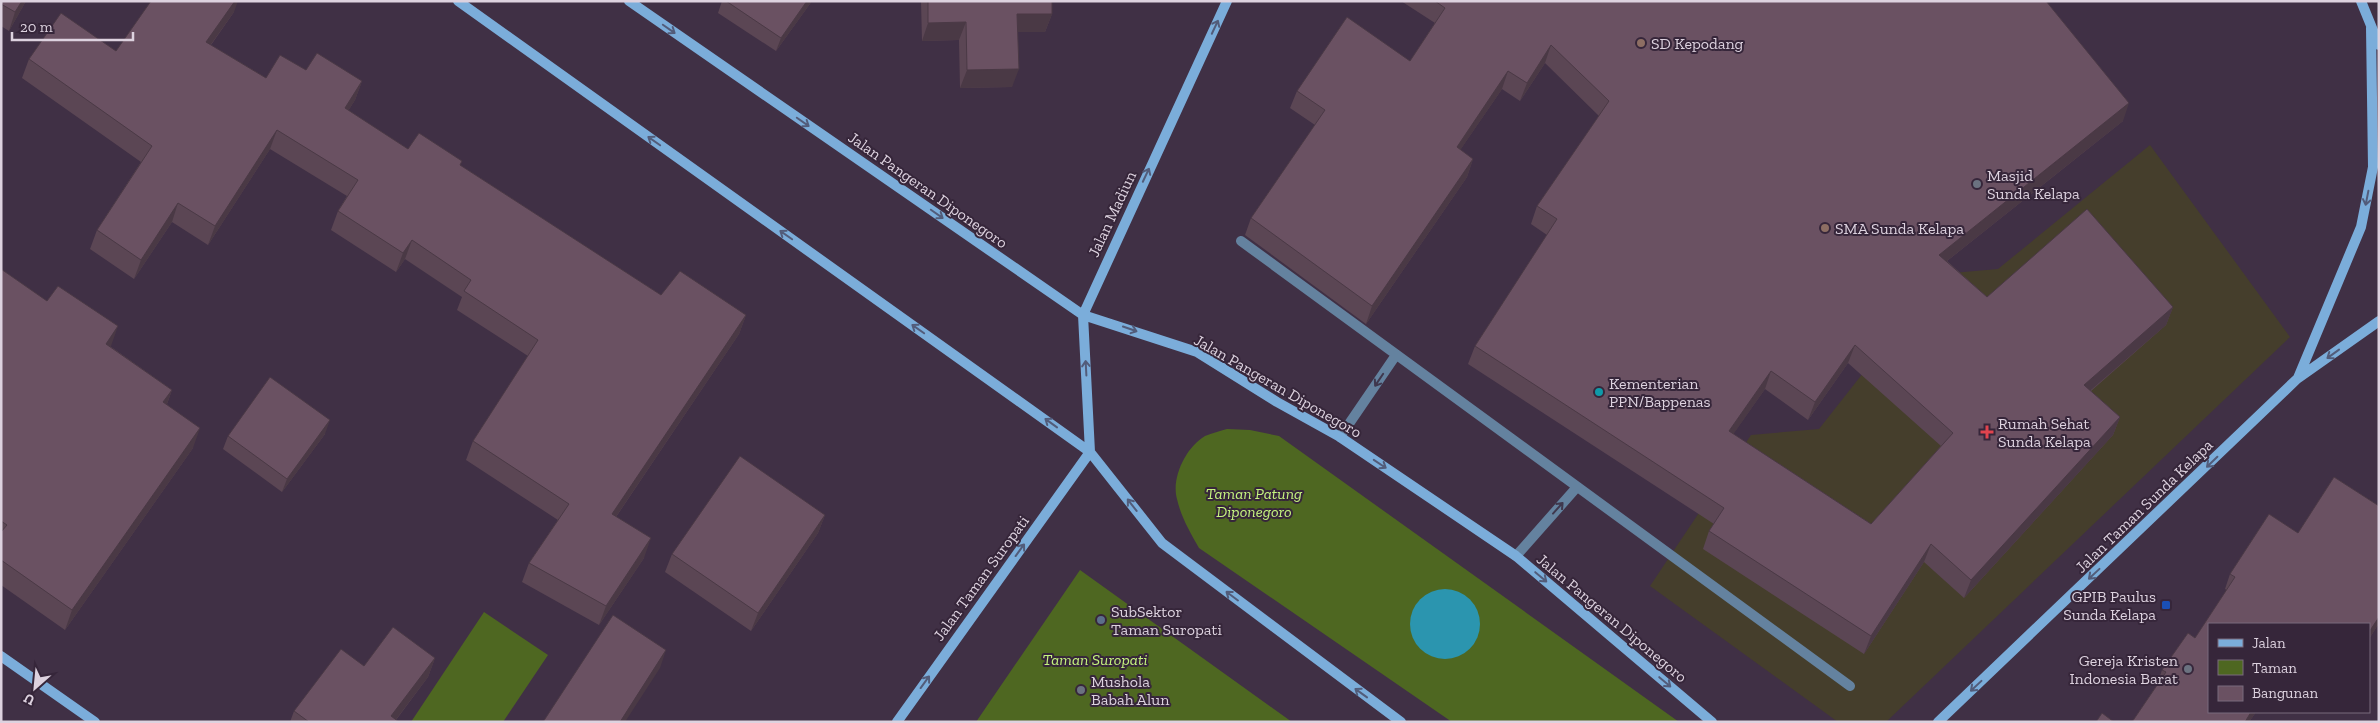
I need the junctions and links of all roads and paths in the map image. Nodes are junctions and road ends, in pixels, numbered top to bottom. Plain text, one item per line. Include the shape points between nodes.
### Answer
1 (458, 1) edge
2 (629, 1) edge
3 (1227, 1) edge
4 (2361, 1) edge
5 (2371, 28) junction
6 (2379, 45) edge
7 (1241, 241) dead end
8 (1083, 315) junction
9 (2376, 325) edge
10 (1396, 355) junction
11 (2297, 379) junction
12 (1340, 436) junction
13 (1090, 452) junction
14 (1577, 487) junction
15 (1516, 556) junction
16 (1, 656) edge
17 (1850, 686) dead end
18 (95, 722) edge
19 (897, 722) edge
20 (1401, 722) edge
21 (1712, 722) edge
22 (1938, 722) edge

13 -> 1 main road
2 -> 8 main road, Jalan Pangeran Diponegoro
8 -> 3 main road, Jalan Madiun
4 - 5 main road
5 - 6 main road
5 -> 11 main road via 2373,167 2361,227
7 - 10 lane
8 -> 12 main road, Jalan Pangeran Diponegoro via 1198,352 1276,402
13 -> 8 main road, Jalan Madiun
9 -> 11 main road, Jalan Taman Sunda Kelapa
10 -> 12 lane
10 - 14 lane
11 -> 22 main road, Jalan Taman Sunda Kelapa
12 -> 15 main road, Jalan Pangeran Diponegoro
19 -> 13 main road, Jalan Taman Suropati
20 -> 13 main road via 1162,543
15 -> 14 lane
14 - 17 lane
15 -> 21 main road, Jalan Pangeran Diponegoro
16 - 18 main road

